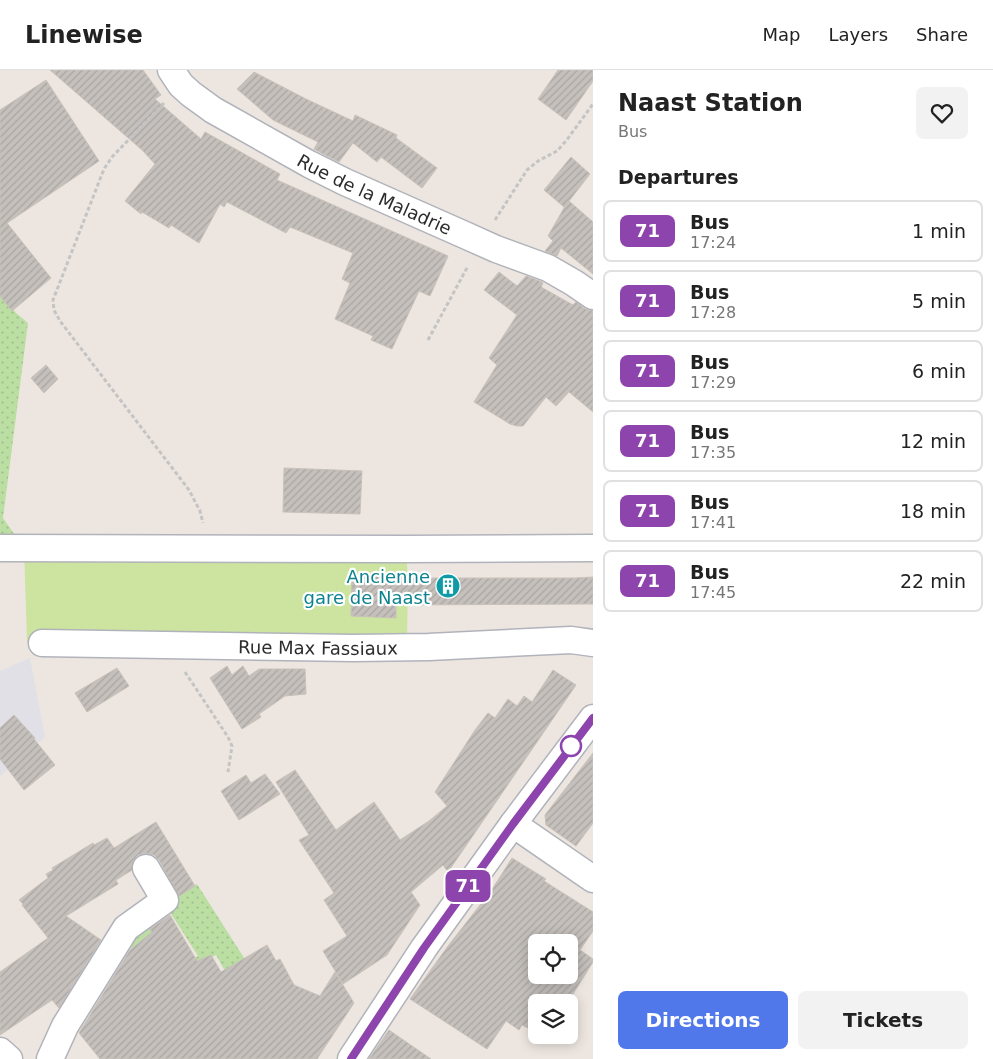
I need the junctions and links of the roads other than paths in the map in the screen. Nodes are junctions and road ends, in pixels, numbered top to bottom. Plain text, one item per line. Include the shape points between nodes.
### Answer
1 (176, 77) edge
2 (593, 296) edge
3 (0, 548) edge
4 (593, 548) edge
5 (42, 643) dead end
6 (593, 643) edge
7 (593, 718) edge
8 (513, 824) junction
9 (146, 868) dead end
10 (593, 880) edge
11 (0, 1051) edge
12 (9, 1059) edge
13 (51, 1059) edge
14 (351, 1059) edge

1 - 2 street, Rue de la Maladrie via 190,94 214,110 309,164 481,242 548,268
3 - 4 street
5 - 6 street, Rue Max Fassiaux via 353,648 571,640
7 - 8 street
8 - 10 street
8 - 14 street via 424,948
9 - 13 street via 165,900 126,928 65,1026
11 - 12 street

